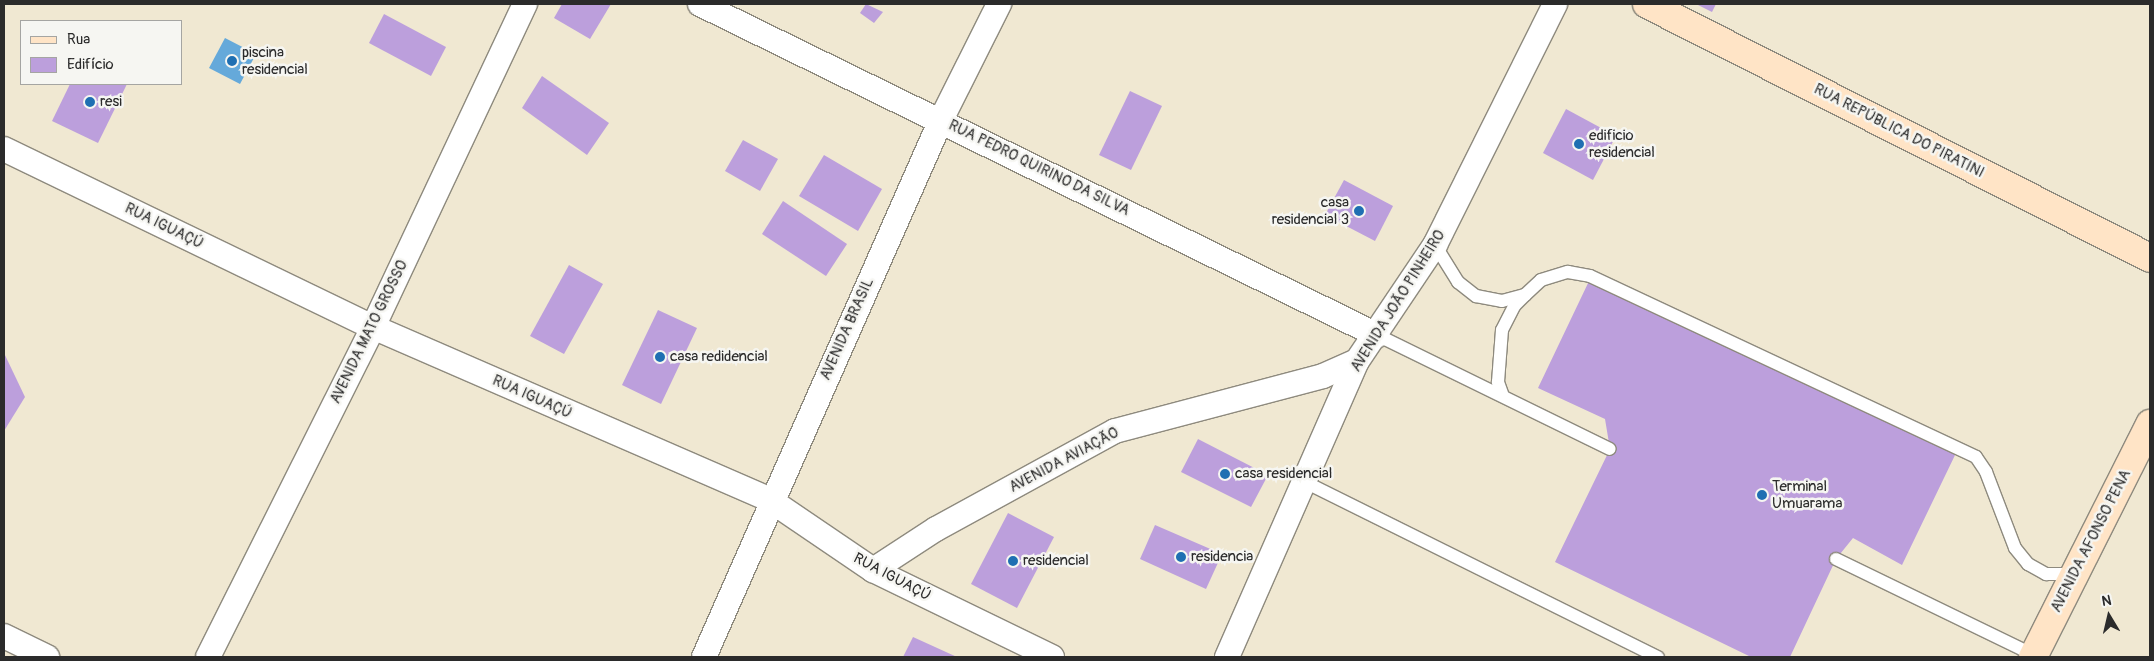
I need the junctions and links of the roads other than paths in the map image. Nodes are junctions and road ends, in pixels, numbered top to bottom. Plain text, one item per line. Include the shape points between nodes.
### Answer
1 (525, 4) edge
2 (700, 4) edge
3 (998, 4) edge
4 (1555, 4) edge
5 (1647, 4) edge
6 (941, 120) junction
7 (4, 149) edge
8 (1435, 245) junction
9 (2150, 258) edge
10 (1525, 295) junction
11 (373, 327) junction
12 (1377, 334) junction
13 (1357, 362) junction
14 (1503, 396) junction
15 (2150, 424) edge
16 (1610, 449) dead end
17 (1305, 482) junction
18 (770, 500) junction
19 (1836, 559) dead end
20 (873, 570) junction
21 (2074, 574) junction
22 (4, 636) edge
23 (47, 657) edge
24 (208, 657) edge
25 (704, 657) edge
26 (1052, 657) edge
27 (1227, 657) edge
28 (1658, 657) edge
29 (2035, 657) edge

1 - 11 street, AVENIDA MATO GROSSO
2 - 6 street, RUA PEDRO QUIRINO DA SILVA
3 - 6 street, AVENIDA BRASIL
4 - 8 street, AVENIDA JOÃO PINHEIRO
5 - 9 street, RUA REPÚBLICA DO PIRATINI
6 - 12 street, RUA PEDRO QUIRINO DA SILVA
6 - 18 street, AVENIDA BRASIL
7 - 11 street, RUA IGUAÇÚ
8 - 10 lane via 1458,282 1476,296 1502,301
8 - 12 street, AVENIDA JOÃO PINHEIRO
10 - 14 lane via 1502,330 1498,382
10 - 21 lane via 1541,280 1568,272 1590,276 1976,457 1986,472 2015,548 2028,564 2046,574
11 - 18 street, RUA IGUAÇÚ
11 - 24 street, AVENIDA MATO GROSSO
12 - 13 street, AVENIDA JOÃO PINHEIRO
12 - 14 lane
13 - 17 street, AVENIDA JOÃO PINHEIRO
13 - 20 street, AVENIDA AVIAÇÃO via 1323,376 1183,410 1116,431 936,529
14 - 16 lane
15 - 21 street, AVENIDA AFONSO PENA
17 - 27 street, AVENIDA JOÃO PINHEIRO
17 - 28 lane
18 - 20 street, RUA IGUAÇÚ
18 - 25 street, AVENIDA BRASIL
19 - 29 lane
20 - 26 street, RUA IGUAÇÚ
21 - 29 street, AVENIDA AFONSO PENA
22 - 23 street

